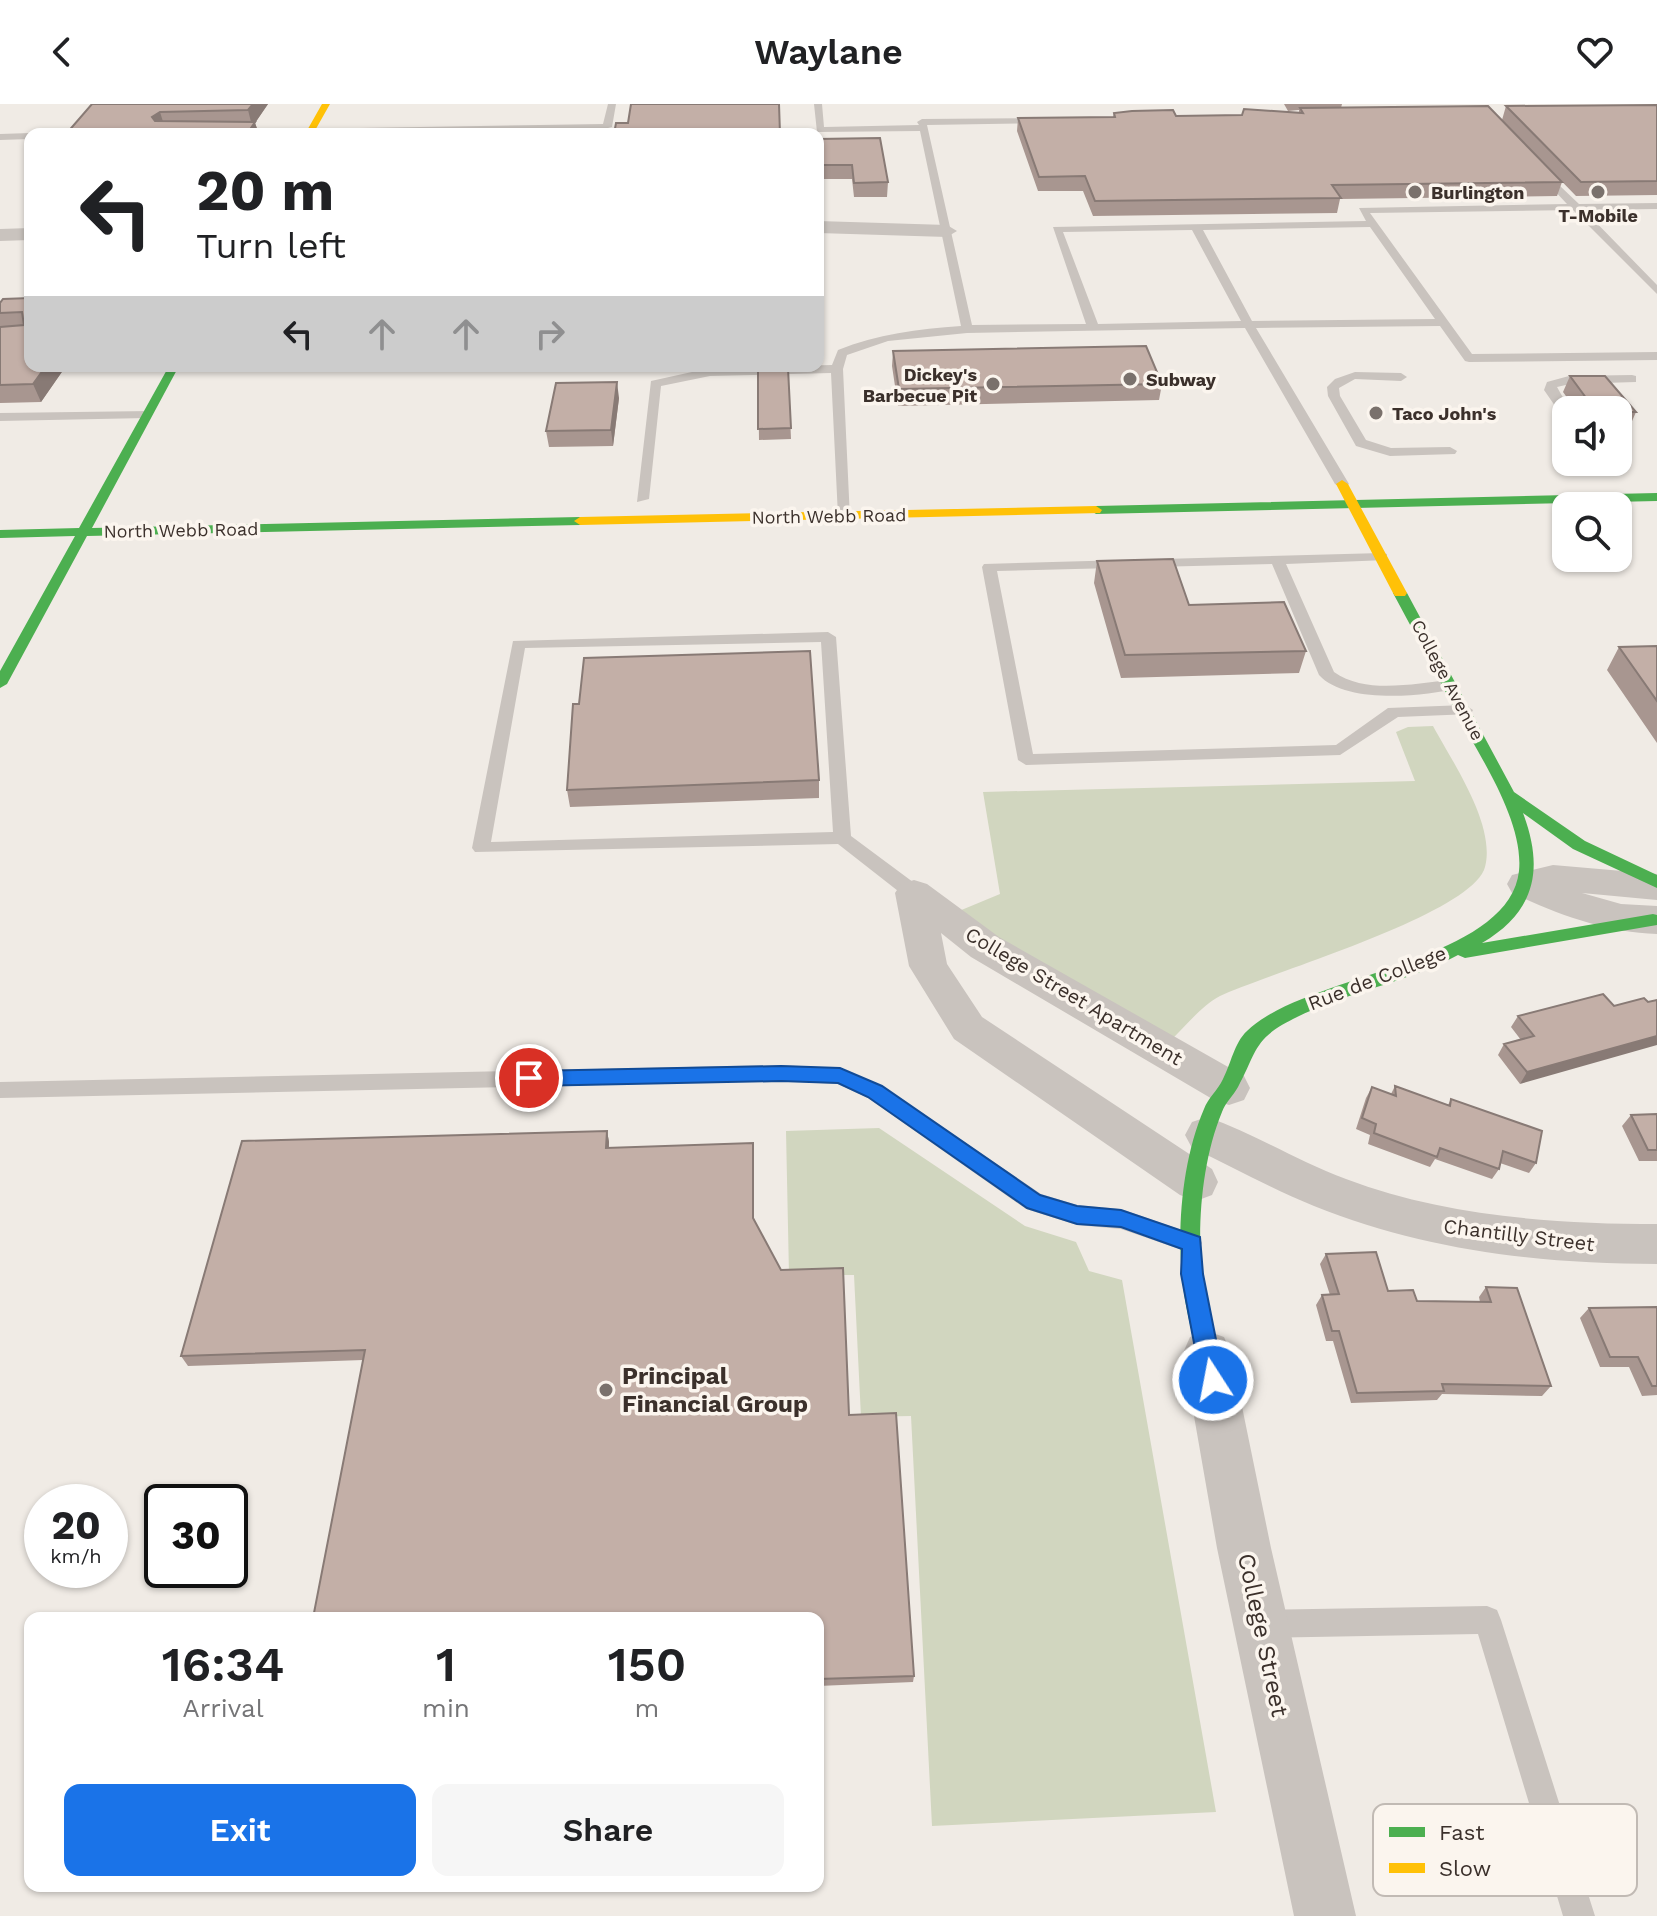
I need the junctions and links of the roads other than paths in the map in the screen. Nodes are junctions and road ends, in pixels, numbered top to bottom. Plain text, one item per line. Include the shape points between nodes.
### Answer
1 (326, 104) edge
2 (612, 104) edge
3 (818, 104) edge
4 (1053, 120) edge
5 (313, 128) edge
6 (603, 128) edge
7 (820, 128) edge
8 (924, 128) junction
9 (824, 130) edge
10 (24, 136) edge
11 (1, 137) edge
12 (1532, 161) edge
13 (1657, 206) edge
14 (1576, 207) junction
15 (1373, 224) junction
16 (824, 227) edge
17 (1196, 227) junction
18 (947, 231) junction
19 (24, 234) edge
20 (0, 235) edge
21 (1657, 291) edge
22 (1443, 322) junction
23 (1248, 324) junction
24 (1093, 326) junction
25 (967, 329) junction
26 (1657, 356) edge
27 (824, 369) edge
28 (837, 369) junction
29 (171, 372) edge
30 (710, 372) edge
31 (1401, 377) dead end
32 (1632, 379) dead end
33 (1554, 396) edge
34 (147, 414) junction
35 (0, 417) edge
36 (1450, 451) dead end
37 (1369, 483) dead end
38 (1315, 484) dead end
39 (1342, 484) junction
40 (1657, 497) edge
41 (642, 499) dead end
42 (1353, 504) junction
43 (120, 510) dead end
44 (86, 511) junction
45 (845, 516) junction
46 (82, 533) junction
47 (0, 534) edge
48 (1382, 557) junction
49 (1277, 560) junction
50 (0, 684) edge
51 (1452, 685) junction
52 (1465, 710) junction
53 (1508, 795) junction
54 (842, 838) junction
55 (1525, 884) junction
56 (914, 893) junction
57 (1656, 902) edge
58 (1439, 957) junction
59 (1229, 1088) junction
60 (0, 1090) edge
61 (1207, 1135) junction
62 (1196, 1182) junction
63 (1193, 1244) junction
64 (1657, 1244) edge
65 (1207, 1353) joint
66 (1261, 1624) junction
67 (1544, 1804) edge
68 (1573, 1896) edge
69 (1325, 1916) edge
70 (1579, 1916) edge

1 - 5 street
2 - 6 lane
3 - 7 lane
4 - 8 lane via 922,122
8 - 9 lane
8 - 18 lane
10 - 11 lane
12 - 14 lane
13 - 14 lane
14 - 15 lane via 1363,210
14 - 21 lane
15 - 17 lane
15 - 22 lane
16 - 18 street
17 - 23 lane
17 - 24 lane via 1057,229
18 - 25 lane
19 - 20 street
22 - 23 lane
22 - 26 lane via 1469,358
23 - 24 lane
23 - 39 lane
24 - 25 lane
25 - 28 lane via 895,334 842,353
27 - 28 lane
28 - 45 lane
29 - 34 street
30 - 41 lane via 655,384
31 - 36 lane via 1352,376 1333,387 1361,443 1390,452
32 - 33 lane via 1569,380 1551,385
34 - 35 lane
34 - 44 street
37 - 39 street
38 - 39 street
39 - 42 street, College Avenue
40 - 42 street, North Webb Road
42 - 45 street, North Webb Road
42 - 48 street, College Avenue
43 - 44 street, North Webb Road
44 - 46 street
45 - 46 street, North Webb Road
46 - 47 street, North Webb Road
46 - 50 street
48 - 49 lane
48 - 51 street, College Avenue
49 - 51 lane via 1327,675 1336,684 1353,690
49 - 52 lane via 989,567 1026,760 1340,750 1394,712
51 - 52 street, College Avenue
52 - 53 street, College Avenue
53 - 55 street, College Avenue via 1525,842
53 - 57 street via 1569,842 1616,867
54 - 54 lane via 481,848 518,644 828,637
54 - 56 lane
55 - 57 street via 1584,912
55 - 58 street, Rue de College via 1504,917
56 - 59 street, College Street Apartment via 985,947
56 - 62 street via 928,966 968,1028
57 - 58 street
58 - 59 street, Rue de College via 1306,1003 1253,1035
59 - 61 street, Rue de College via 1214,1106
60 - 63 lane via 840,1076 875,1092 1034,1202 1077,1215 1121,1219
61 - 62 street, Rue de College
61 - 64 street, Chantilly Street via 1348,1199 1440,1227 1596,1245
62 - 63 street, Rue de College
63 - 65 street, Rue de College via 1192,1274
65 - 66 street, College Street
66 - 67 lane via 1487,1620
66 - 69 street, College Street
68 - 70 lane

